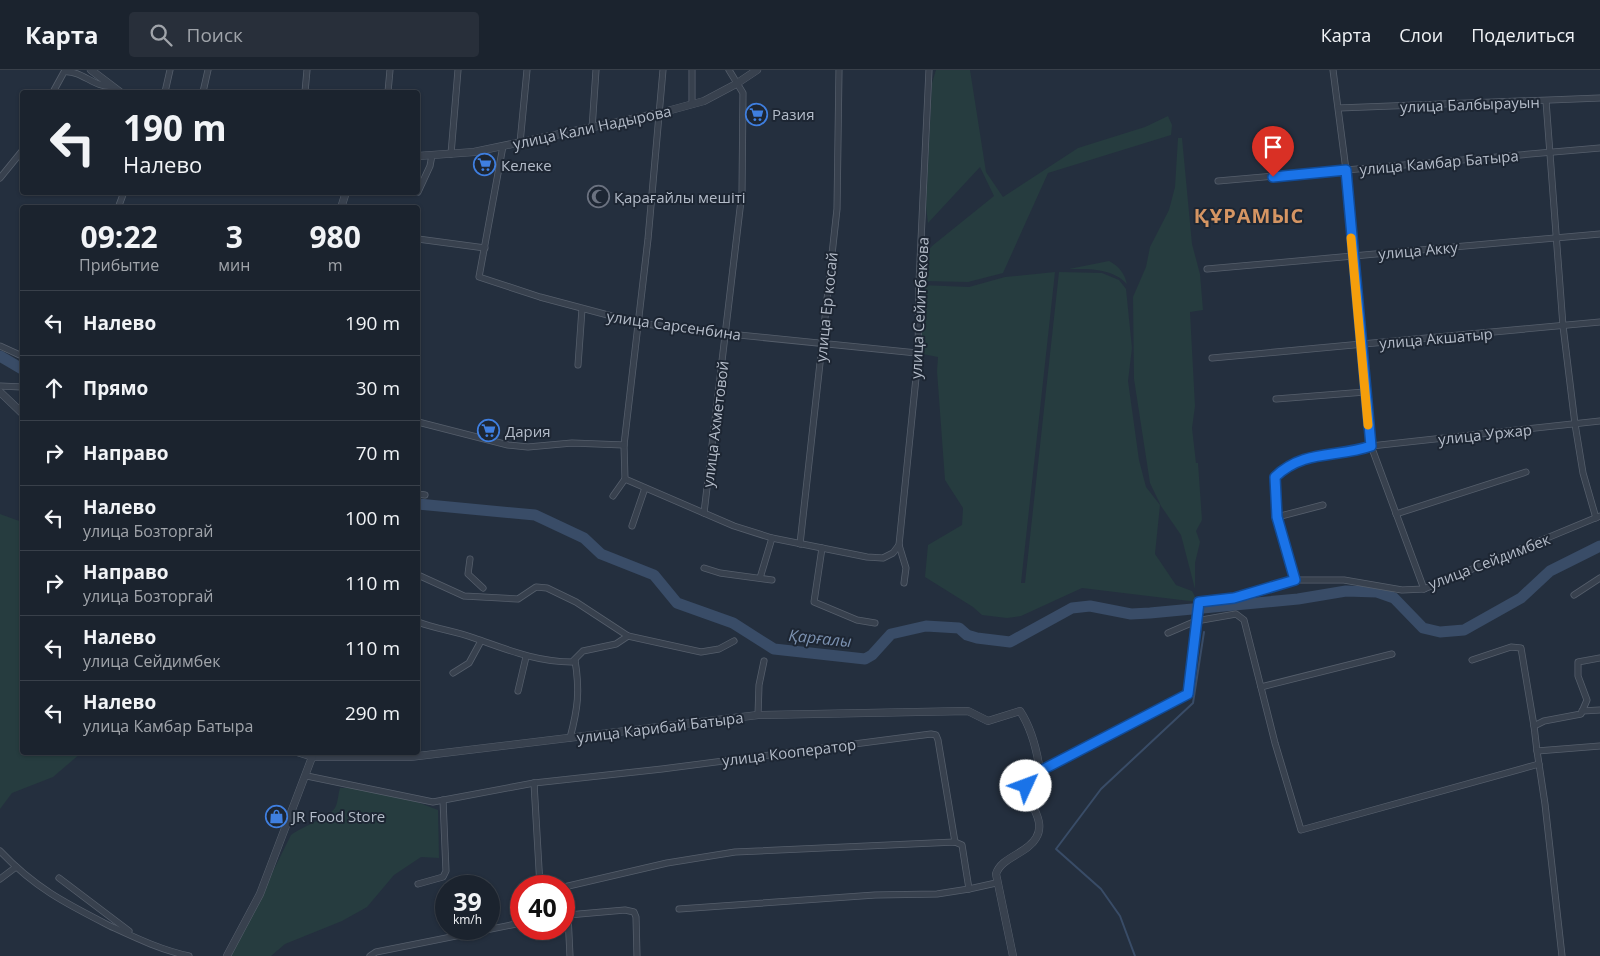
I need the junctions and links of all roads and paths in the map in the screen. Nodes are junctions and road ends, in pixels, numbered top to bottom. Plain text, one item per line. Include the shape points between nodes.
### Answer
1 (91, 70) edge
2 (170, 70) edge
3 (208, 70) edge
4 (307, 70) edge
5 (390, 70) edge
6 (458, 70) edge
7 (527, 70) edge
8 (596, 70) edge
9 (663, 70) edge
10 (692, 70) edge
11 (729, 70) edge
12 (757, 70) edge
13 (839, 70) edge
14 (929, 70) edge
15 (1333, 70) edge
16 (736, 84) junction
17 (112, 86) junction
18 (54, 90) edge
19 (117, 90) edge
20 (165, 90) edge
21 (203, 90) edge
22 (305, 90) edge
23 (388, 90) edge
24 (1600, 98) edge
25 (1546, 101) junction
26 (692, 104) junction
27 (1339, 108) junction
28 (660, 113) junction
29 (592, 128) junction
30 (520, 143) junction
31 (503, 146) junction
32 (1600, 148) edge
33 (1551, 152) junction
34 (20, 153) edge
35 (450, 154) junction
36 (432, 155) junction
37 (420, 156) edge
38 (1346, 170) junction
39 (0, 178) edge
40 (1218, 182) dead end
41 (420, 188) edge
42 (1600, 234) edge
43 (1555, 238) junction
44 (420, 239) edge
45 (485, 248) junction
46 (1352, 256) junction
47 (1207, 269) dead end
48 (582, 309) junction
49 (1600, 322) edge
50 (638, 323) junction
51 (1563, 326) junction
52 (726, 334) junction
53 (822, 344) junction
54 (1360, 345) junction
55 (0, 346) edge
56 (917, 353) junction
57 (20, 355) edge
58 (1212, 358) dead end
59 (578, 365) dead end
60 (0, 386) edge
61 (20, 387) edge
62 (0, 392) edge
63 (1365, 392) junction
64 (1276, 398) dead end
65 (20, 411) edge
66 (1600, 422) edge
67 (420, 423) edge
68 (1575, 424) junction
69 (624, 445) junction
70 (1371, 446) junction
71 (1526, 472) dead end
72 (625, 479) junction
73 (645, 488) junction
74 (420, 494) edge
75 (426, 495) dead end
76 (613, 496) dead end
77 (1323, 505) dead end
78 (704, 513) junction
79 (1396, 514) junction
80 (1277, 517) junction
81 (1598, 517) edge
82 (632, 526) dead end
83 (772, 538) junction
84 (800, 544) junction
85 (899, 545) junction
86 (822, 548) junction
87 (470, 559) dead end
88 (704, 568) dead end
89 (420, 575) edge
90 (760, 578) junction
91 (1600, 578) edge
92 (772, 580) dead end
93 (1295, 580) junction
94 (904, 583) dead end
95 (1424, 589) junction
96 (1574, 595) dead end
97 (481, 596) junction
98 (1196, 621) junction
99 (420, 623) edge
100 (875, 623) dead end
101 (1168, 634) dead end
102 (628, 636) junction
103 (481, 640) junction
104 (734, 640) dead end
105 (1392, 654) dead end
106 (526, 657) junction
107 (1600, 658) edge
108 (575, 660) junction
109 (1472, 660) dead end
110 (764, 661) dead end
111 (453, 673) dead end
112 (1261, 687) junction
113 (518, 690) dead end
114 (1600, 710) edge
115 (1582, 711) junction
116 (758, 715) junction
117 (1534, 726) junction
118 (570, 738) junction
119 (1600, 746) edge
120 (1537, 751) junction
121 (314, 755) edge
122 (1539, 764) junction
123 (1040, 771) junction
124 (306, 776) junction
125 (534, 783) junction
126 (443, 800) junction
127 (955, 842) junction
128 (0, 851) edge
129 (16, 867) junction
130 (539, 875) edge
131 (59, 878) dead end
132 (0, 879) edge
133 (996, 883) junction
134 (418, 884) dead end
135 (575, 884) edge
136 (969, 889) junction
137 (679, 909) dead end
138 (575, 915) edge
139 (510, 925) edge
140 (138, 939) junction
141 (568, 940) edge
142 (189, 956) edge
143 (227, 956) edge
144 (370, 956) edge
145 (570, 956) edge
146 (637, 956) edge
147 (1014, 956) edge
148 (1562, 956) edge

1 - 17 street
2 - 20 street
3 - 21 street
4 - 22 street
5 - 23 street
6 - 35 street
7 - 30 street
8 - 29 street
9 - 28 street
10 - 26 street
11 - 16 street, улица Ахметовой
12 - 16 street, улица Кали Надырова
13 - 53 street, улица Ер косай via 837,209
14 - 56 street, улица Сейитбекова
15 - 27 street, улица Сейдимбек
16 - 26 street, улица Кали Надырова
16 - 52 street, улица Ахметовой via 743,93 742,192
17 - 18 street via 104,87 70,71 64,72
17 - 19 street
24 - 25 street, улица Балбырауын
25 - 27 street, улица Балбырауын
25 - 33 street
26 - 28 street, улица Кали Надырова
27 - 38 street, улица Сейдимбек
28 - 29 street, улица Кали Надырова
28 - 50 street
29 - 30 street, улица Кали Надырова
30 - 31 street, улица Кали Надырова
31 - 35 street, улица Кали Надырова
31 - 45 street, улица Сарсенбина
32 - 33 street, улица Камбар Батыра
33 - 38 street, улица Камбар Батыра
33 - 43 street
34 - 39 street
35 - 36 street, улица Кали Надырова
36 - 37 street, улица Кали Надырова
36 - 41 street
38 - 40 street, улица Камбар Батыра
38 - 46 street, улица Сейдимбек
42 - 43 street, улица Акку
43 - 46 street, улица Акку
43 - 51 street
44 - 45 street
45 - 48 street, улица Сарсенбина via 480,277
46 - 47 street, улица Акку
46 - 54 street, улица Сейдимбек
48 - 50 street, улица Сарсенбина
48 - 59 street
49 - 51 street, улица Акшатыр
50 - 52 street, улица Сарсенбина
50 - 69 street
51 - 54 street, улица Акшатыр
51 - 68 street
52 - 53 street, улица Сарсенбина
52 - 78 street, улица Ахметовой
53 - 56 street, улица Сарсенбина
53 - 84 street, улица Ер косай
54 - 58 street, улица Акшатыр
54 - 63 street, улица Сейдимбек
55 - 57 street
56 - 85 street, улица Сейитбекова
60 - 61 street
62 - 65 street
63 - 64 street
63 - 70 street, улица Сейдимбек
66 - 68 street, улица Уржар
67 - 69 street via 508,445
68 - 70 street, улица Уржар
68 - 81 street via 1583,474
69 - 72 street
70 - 79 street, улица Сейдимбек
70 - 80 street, улица Уржар via 1286,465 1275,477
71 - 79 street
72 - 73 street
72 - 76 street
73 - 78 street
73 - 82 street
74 - 75 street
77 - 80 street
78 - 83 street
79 - 95 street, улица Сейдимбек
80 - 93 street, улица Уржар
81 - 95 street, улица Сейдимбек
83 - 84 street
83 - 90 street
84 - 86 street
85 - 86 street via 883,558
85 - 94 street via 906,568
86 - 100 street via 814,602 857,620
87 - 97 street via 468,574 484,586
88 - 90 street
89 - 97 street via 464,596
90 - 92 street
91 - 96 street
93 - 95 street via 1344,580 1402,590
93 - 98 street via 1234,598 1199,602
97 - 102 street via 518,599 536,587 548,588 583,606
98 - 101 street
98 - 112 street via 1236,614 1241,616
98 - 123 street via 1189,690 1180,700
99 - 103 street
102 - 104 street via 701,652 719,649
102 - 108 street via 616,644 583,651
103 - 106 street
103 - 111 street via 469,663
105 - 112 street
106 - 108 street via 561,662
106 - 113 street
107 - 115 street via 1578,662 1578,676 1587,700
108 - 118 street via 579,683
109 - 117 street via 1511,647 1521,648
110 - 116 street via 758,685
112 - 122 street via 1301,830
114 - 115 street
115 - 117 street via 1577,716 1544,720
116 - 118 street, улица Карибай Батыра
116 - 123 street, улица Карибай Батыра via 968,711 988,721 1020,711 1026,719
117 - 120 street
118 - 121 street, улица Карибай Батыра via 410,757
119 - 120 street
120 - 122 street
121 - 124 street
122 - 148 street
123 - 133 street via 1029,778 1026,786 1038,819 1039,832 1032,844 998,868
124 - 126 street, улица Кооператор via 433,802
124 - 143 street via 260,894
125 - 126 street, улица Кооператор
125 - 127 street, улица Кооператор via 931,734 938,740
125 - 130 street
126 - 134 street via 446,871 443,876
127 - 135 street via 735,852
127 - 136 street, улица Кооператор via 962,845
128 - 129 street
129 - 132 street
129 - 140 street via 56,899
131 - 140 street
133 - 136 street
133 - 147 street
136 - 137 street via 937,894 875,895
138 - 146 street via 634,912
139 - 144 street via 376,952
140 - 142 street
141 - 145 street

